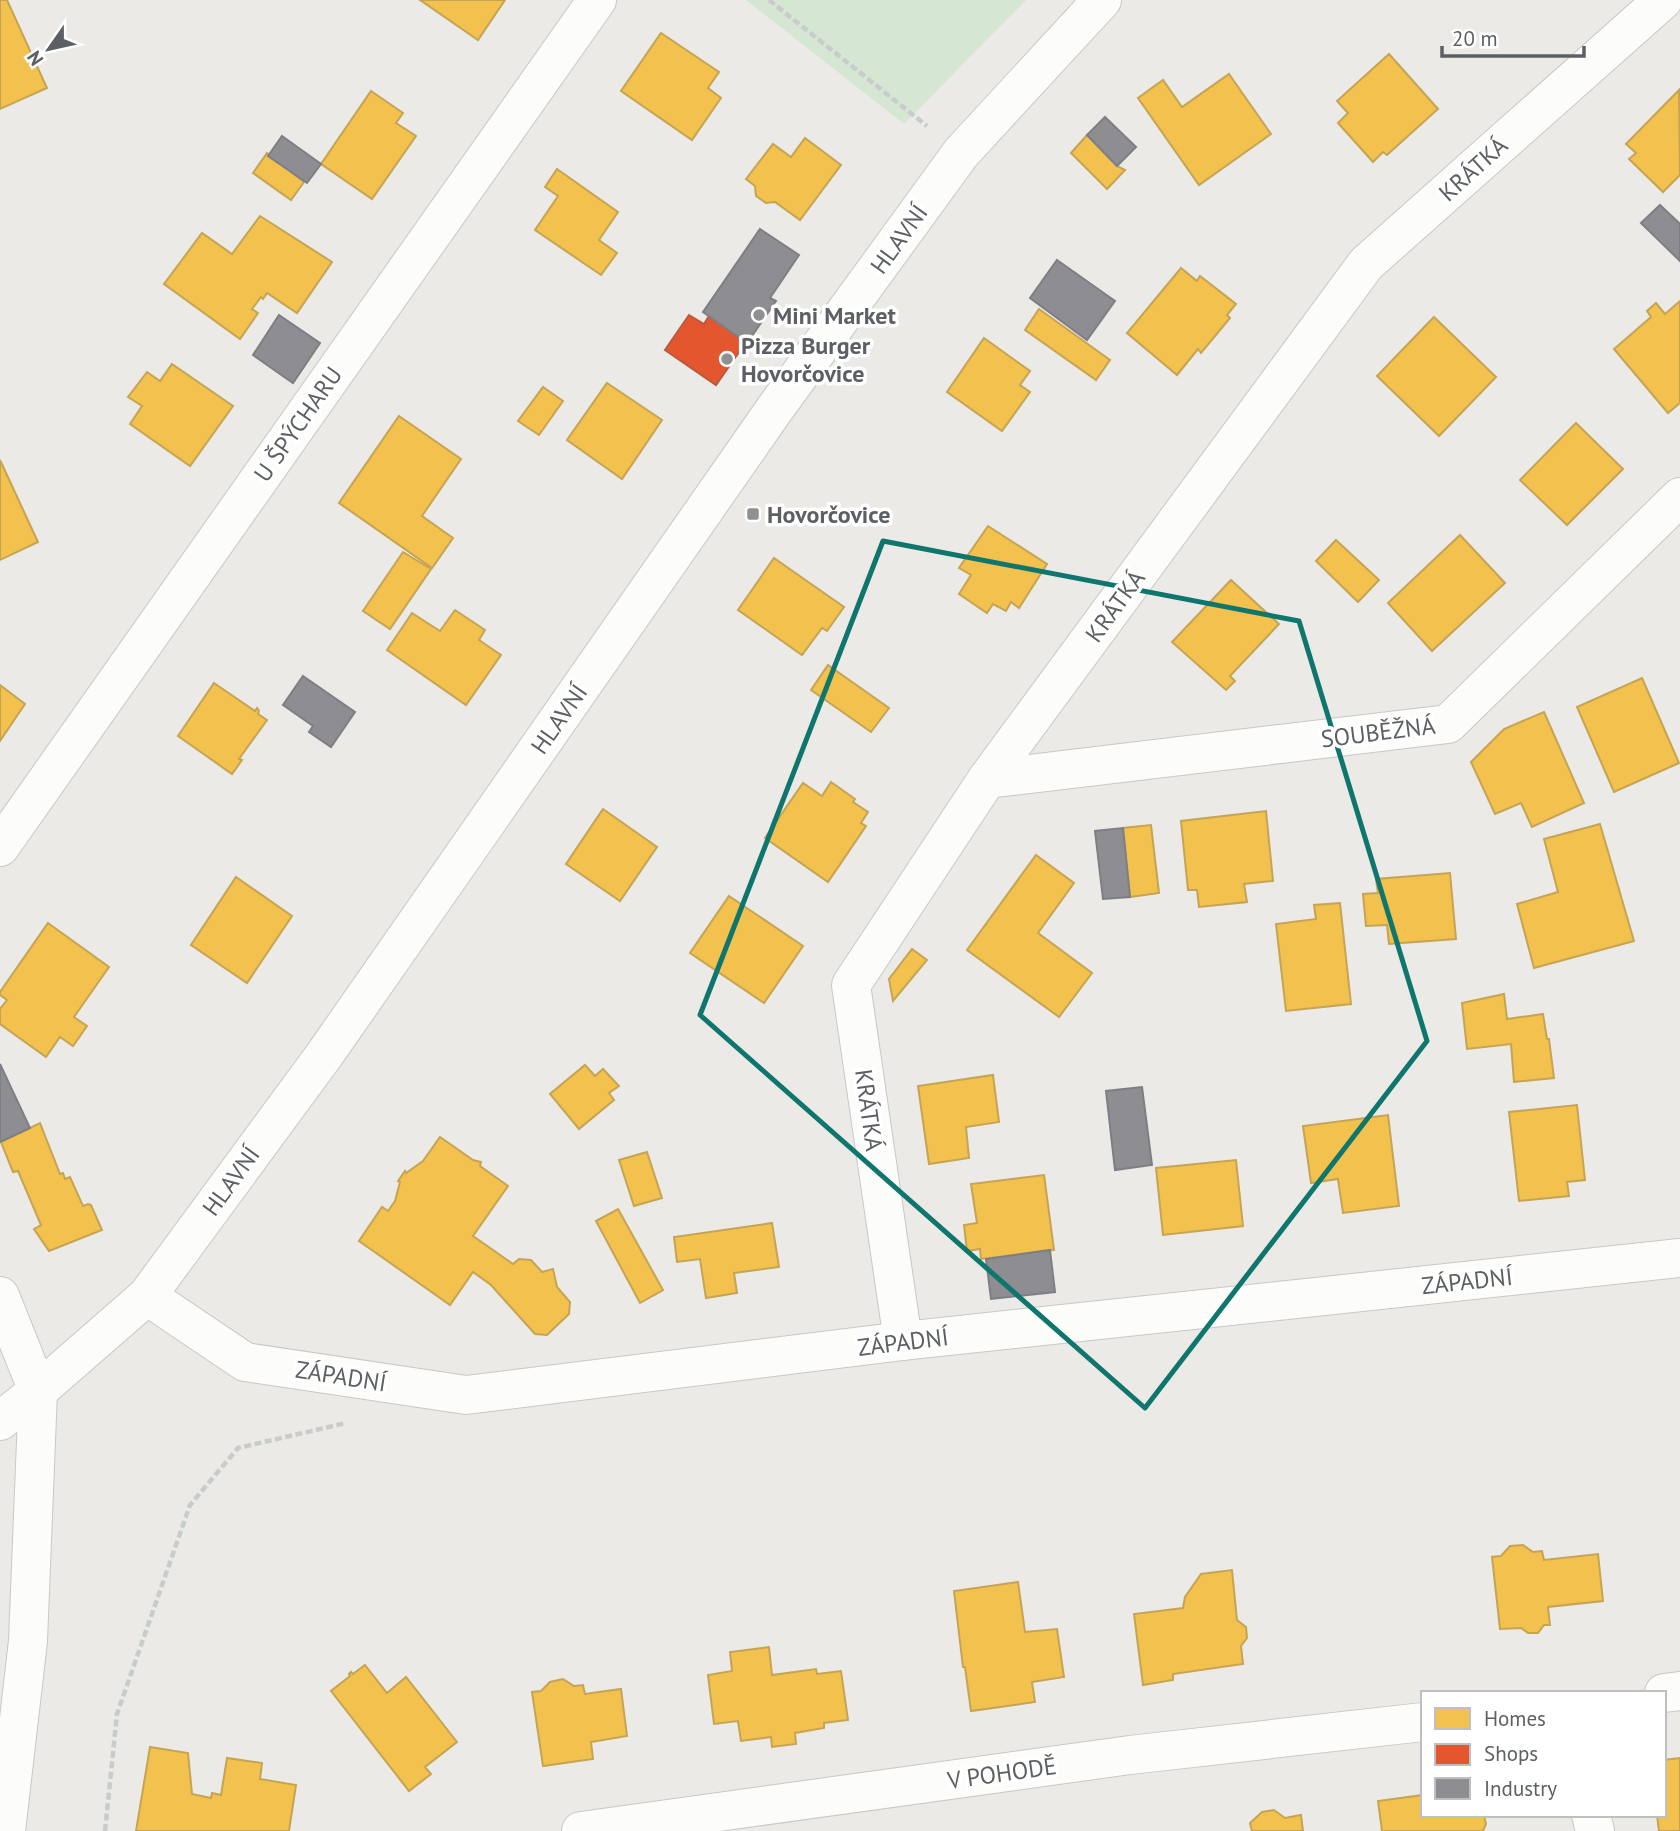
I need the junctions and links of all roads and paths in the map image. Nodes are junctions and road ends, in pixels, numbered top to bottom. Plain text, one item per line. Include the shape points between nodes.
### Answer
1 (597, 0) edge
2 (769, 0) edge
3 (1102, 0) edge
4 (1663, 0) edge
5 (1672, 0) edge
6 (1680, 8) edge
7 (961, 153) junction
8 (1680, 497) edge
9 (987, 779) junction
10 (0, 847) edge
11 (1680, 1258) edge
12 (0, 1296) edge
13 (147, 1296) junction
14 (903, 1341) junction
15 (38, 1391) junction
16 (359, 1420) dead end
17 (0, 1421) edge
18 (1421, 1722) edge
19 (6, 1831) edge
20 (104, 1831) edge
21 (581, 1831) edge

1 - 10 street, U ŠPÝCHARU
2 - 7 path
3 - 7 street, HLAVNÍ
4 - 9 street, KRÁTKÁ via 1366,264
5 - 6 street
7 - 13 street, HLAVNÍ via 774,410 325,1054
8 - 9 street, SOUBĚŽNÁ via 1448,724
9 - 14 street, KRÁTKÁ via 851,985
11 - 14 street, ZÁPADNÍ
12 - 15 street
13 - 14 street, ZÁPADNÍ via 245,1362 466,1395
13 - 15 street, HLAVNÍ
15 - 17 street, HLAVNÍ
15 - 19 street via 29,1641
16 - 20 path via 238,1448 190,1505 117,1714
18 - 21 street, V POHODĚ via 1130,1755

